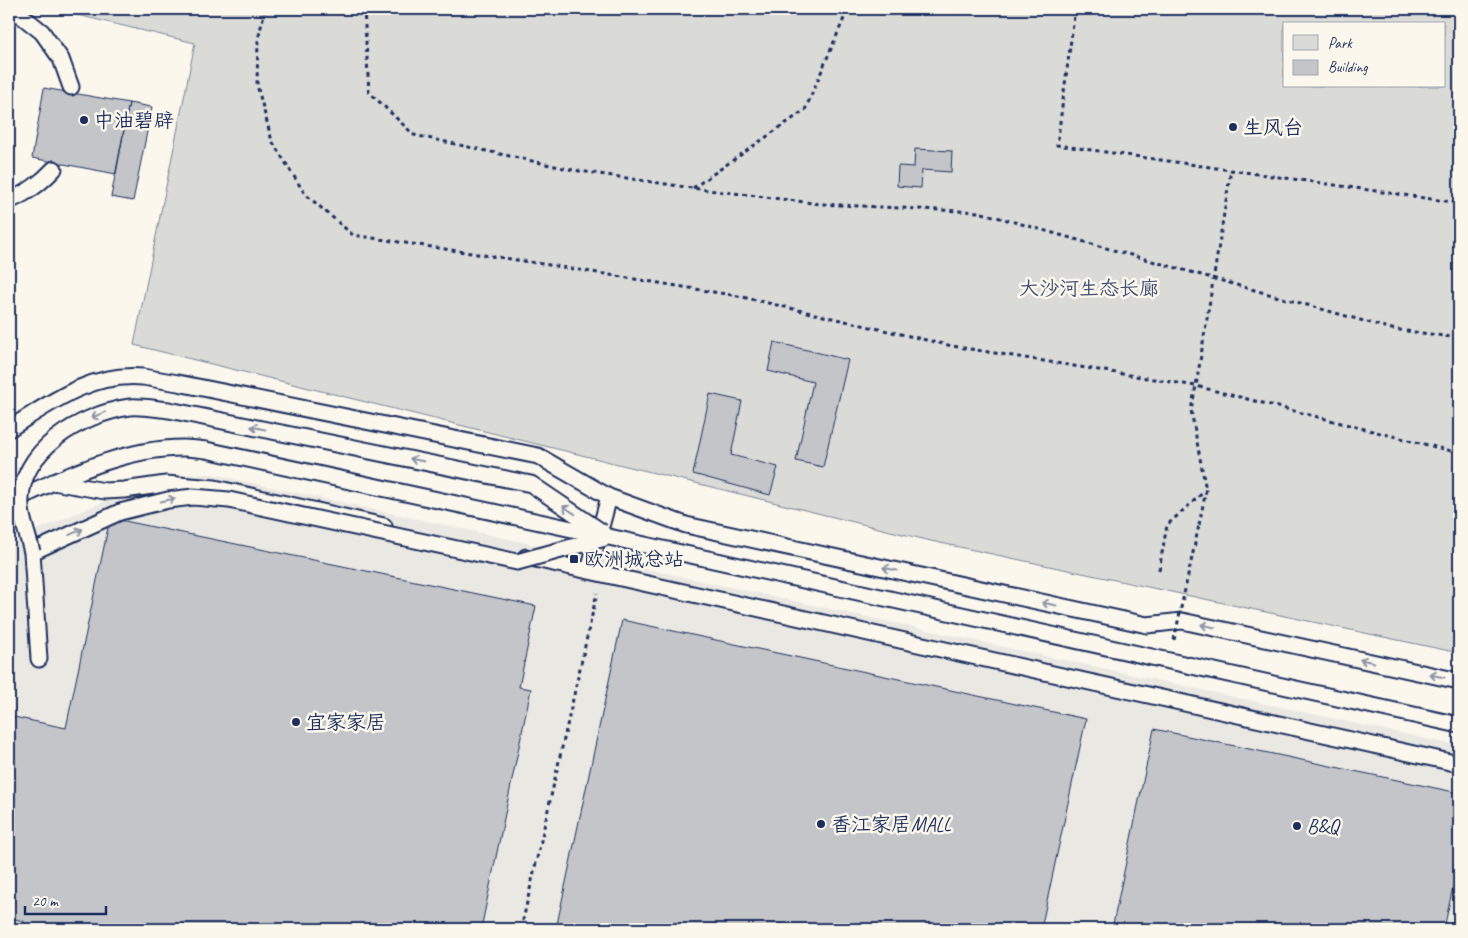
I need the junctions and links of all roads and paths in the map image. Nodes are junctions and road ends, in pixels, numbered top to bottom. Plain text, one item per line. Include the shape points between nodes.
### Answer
1 (13, 9) edge
2 (265, 9) edge
3 (364, 9) edge
4 (848, 9) edge
5 (1076, 9) edge
6 (71, 87) dead end
7 (54, 169) dead end
8 (1231, 170) junction
9 (692, 188) junction
10 (9, 201) edge
11 (1459, 203) edge
12 (1213, 278) junction
13 (1459, 338) edge
14 (1196, 386) junction
15 (9, 429) edge
16 (1459, 453) edge
17 (53, 482) junction
18 (1206, 490) junction
19 (609, 497) junction
20 (9, 502) edge
21 (609, 537) junction
22 (32, 552) junction
23 (1160, 570) dead end
24 (595, 573) junction
25 (39, 659) dead end
26 (1170, 660) junction
27 (1459, 681) edge
28 (1459, 725) edge
29 (1459, 764) edge
30 (1459, 904) edge
31 (521, 929) edge
32 (1454, 929) edge

1 - 6 lane via 42,32 61,59
2 - 14 path via 258,40 257,84 272,141 305,194 353,235 738,296 952,346
3 - 9 path via 369,92 414,135 573,170
4 - 9 path via 805,110
5 - 8 path via 1057,145
7 - 10 lane via 41,182
8 - 11 path
8 - 12 path
9 - 12 path via 821,204 979,212
12 - 13 path via 1392,329
12 - 14 path
14 - 16 path
14 - 18 path via 1191,410
15 - 19 lane via 62,395 90,383 142,377 538,456
17 - 20 lane
17 - 21 lane, bridge via 130,455 184,448 206,450
17 - 24 lane via 105,491 166,484 214,488
18 - 23 path via 1168,525
18 - 26 path, bridge
19 - 24 lane
27 -> 19 lane via 1182,621 1147,625 686,525
22 -> 21 lane, bridge via 120,512 193,497 229,500 517,562
21 -> 22 lane, bridge via 531,484 169,410 132,407 101,413 69,429 42,449 23,486 20,507
21 - 26 lane, bridge
22 - 25 lane
24 - 29 lane
24 - 31 path
26 - 28 lane, bridge
30 - 32 path

